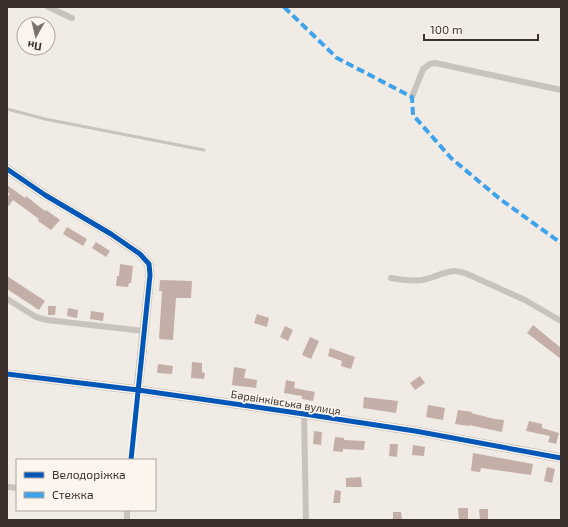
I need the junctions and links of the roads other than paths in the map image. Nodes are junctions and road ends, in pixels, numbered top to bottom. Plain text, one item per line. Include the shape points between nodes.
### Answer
1 (48, 7) edge
2 (72, 18) dead end
3 (561, 90) edge
4 (412, 97) dead end
5 (7, 109) edge
6 (204, 150) dead end
7 (7, 169) edge
8 (390, 278) dead end
9 (7, 299) edge
10 (561, 321) edge
11 (144, 331) junction
12 (7, 374) edge
13 (138, 390) junction
14 (304, 414) junction
15 (561, 458) edge
16 (131, 459) edge
17 (306, 520) edge

1 - 2 street
3 - 4 street via 435,63 423,69
5 - 6 lane via 45,119
7 - 11 street via 111,234 140,254 149,264
8 - 10 street via 413,281 455,271 466,273 525,300
9 - 11 street via 36,317 47,320
11 - 13 street
12 - 13 street, Барвінківська вулиця
13 - 14 street, Барвінківська вулиця
13 - 16 street
14 - 15 street, Барвінківська вулиця
14 - 17 street

